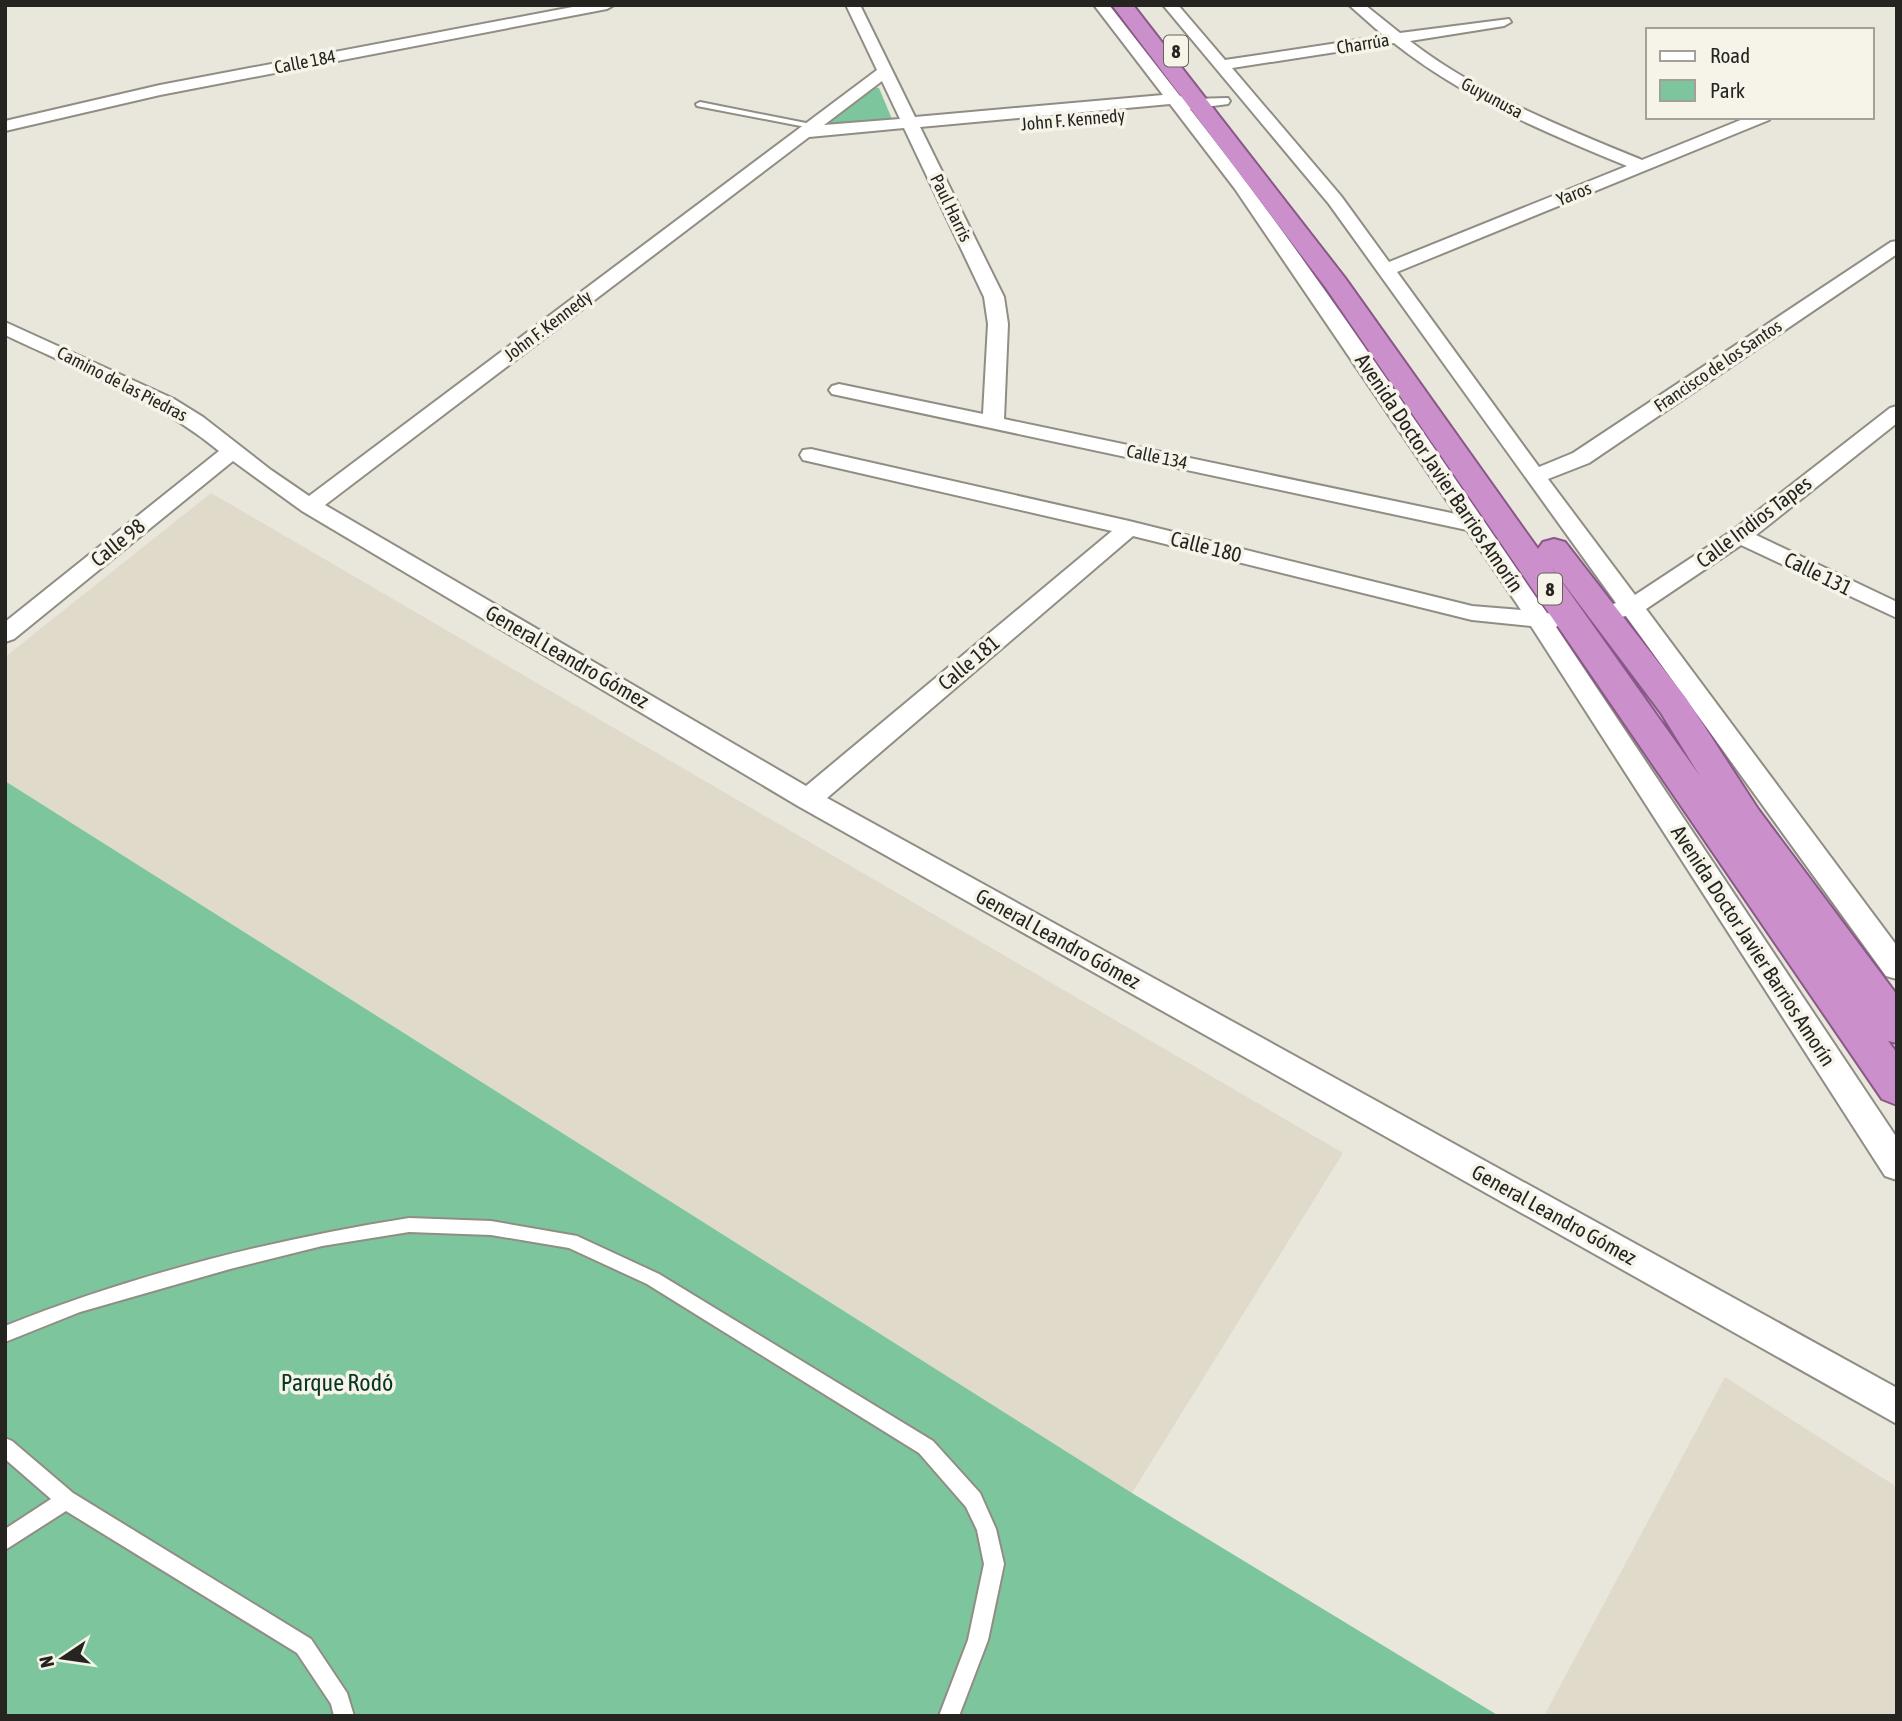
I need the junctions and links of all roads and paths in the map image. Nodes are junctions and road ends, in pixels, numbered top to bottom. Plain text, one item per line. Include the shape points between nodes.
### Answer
1 (607, 5) edge
2 (853, 5) edge
3 (1101, 5) edge
4 (1122, 5) edge
5 (1138, 5) edge
6 (1170, 5) edge
7 (1356, 5) edge
8 (576, 8) edge
9 (1504, 22) dead end
10 (1397, 38) junction
11 (1223, 65) junction
12 (885, 71) junction
13 (700, 104) dead end
14 (1194, 104) junction
15 (1758, 119) edge
16 (5, 126) edge
17 (808, 129) junction
18 (913, 129) junction
19 (786, 146) junction
20 (1642, 166) junction
21 (1897, 246) edge
22 (1385, 270) junction
23 (5, 328) edge
24 (839, 390) dead end
25 (1897, 412) edge
26 (993, 422) junction
27 (231, 452) junction
28 (811, 455) dead end
29 (1535, 476) junction
30 (310, 506) junction
31 (1475, 525) junction
32 (1129, 528) junction
33 (1740, 536) junction
34 (1633, 607) junction
35 (1897, 611) edge
36 (1587, 617) junction
37 (1540, 621) junction
38 (5, 635) edge
39 (808, 799) junction
40 (1897, 968) edge
41 (1897, 1027) edge
42 (1897, 1087) edge
43 (1897, 1166) edge
44 (5, 1334) edge
45 (1897, 1407) edge
46 (5, 1447) edge
47 (66, 1500) junction
48 (5, 1540) edge
49 (344, 1716) edge
50 (949, 1716) edge

1 - 8 street, Calle 184
2 - 12 street, Paul Harris
3 - 14 street, Avenida Doctor Javier Barrios Amorín
4 - 14 highway, Avenida Doctor Javier Barrios Amorín / 8
5 - 14 highway, Avenida Doctor Javier Barrios Amorín / 8 via 1186,63
6 - 11 street
7 - 10 street, Guyunusa
8 - 16 street, Calle 184 via 160,90
9 - 10 street, Charrúa
10 - 11 street, Charrúa
10 - 20 street, Guyunusa via 1471,90
11 - 22 street via 1335,200
12 - 17 street, John F. Kennedy
12 - 18 street, Paul Harris
13 - 17 lane
14 - 18 street, John F. Kennedy
14 - 31 street, Avenida Doctor Javier Barrios Amorín via 1249,196
14 - 36 highway, Avenida Doctor Javier Barrios Amorín / 8 via 1336,283
15 - 20 street, Yaros
17 - 18 street, John F. Kennedy
17 - 19 street, John F. Kennedy
18 - 19 street, John F. Kennedy
18 - 26 street, Paul Harris via 994,297 998,324
19 - 30 street, John F. Kennedy
20 - 22 street, Yaros
21 - 29 street, Francisco de los Santos via 1581,458
22 - 29 street
23 - 27 street, Camino de las Piedras via 167,403
24 - 26 street, Calle 134
25 - 33 street, Calle Indios Tapes
26 - 31 street, Calle 134
27 - 30 street, General Leandro Gómez
27 - 38 street, Calle 98
28 - 32 street, Calle 180
29 - 34 street
30 - 39 street, General Leandro Gómez
31 - 37 street, Avenida Doctor Javier Barrios Amorín
32 - 37 street, Calle 180 via 1472,613
32 - 39 street, Calle 181
33 - 34 street, Calle Indios Tapes
33 - 35 street, Calle 131
34 - 36 street, Calle Indios Tapes
34 - 40 street
36 - 37 street, Calle 180
36 - 41 highway, Avenida Doctor Javier Barrios Amorín / 8 via 1674,706 1745,817
36 - 42 highway, Avenida Doctor Javier Barrios Amorín / 8
37 - 43 street, Avenida Doctor Javier Barrios Amorín
39 - 45 street, General Leandro Gómez
44 - 50 lane via 78,1305 322,1239 409,1225 491,1228 570,1241 653,1279 926,1447 973,1500 994,1564 978,1640
46 - 47 lane
47 - 48 lane
47 - 49 lane via 304,1646 340,1700

